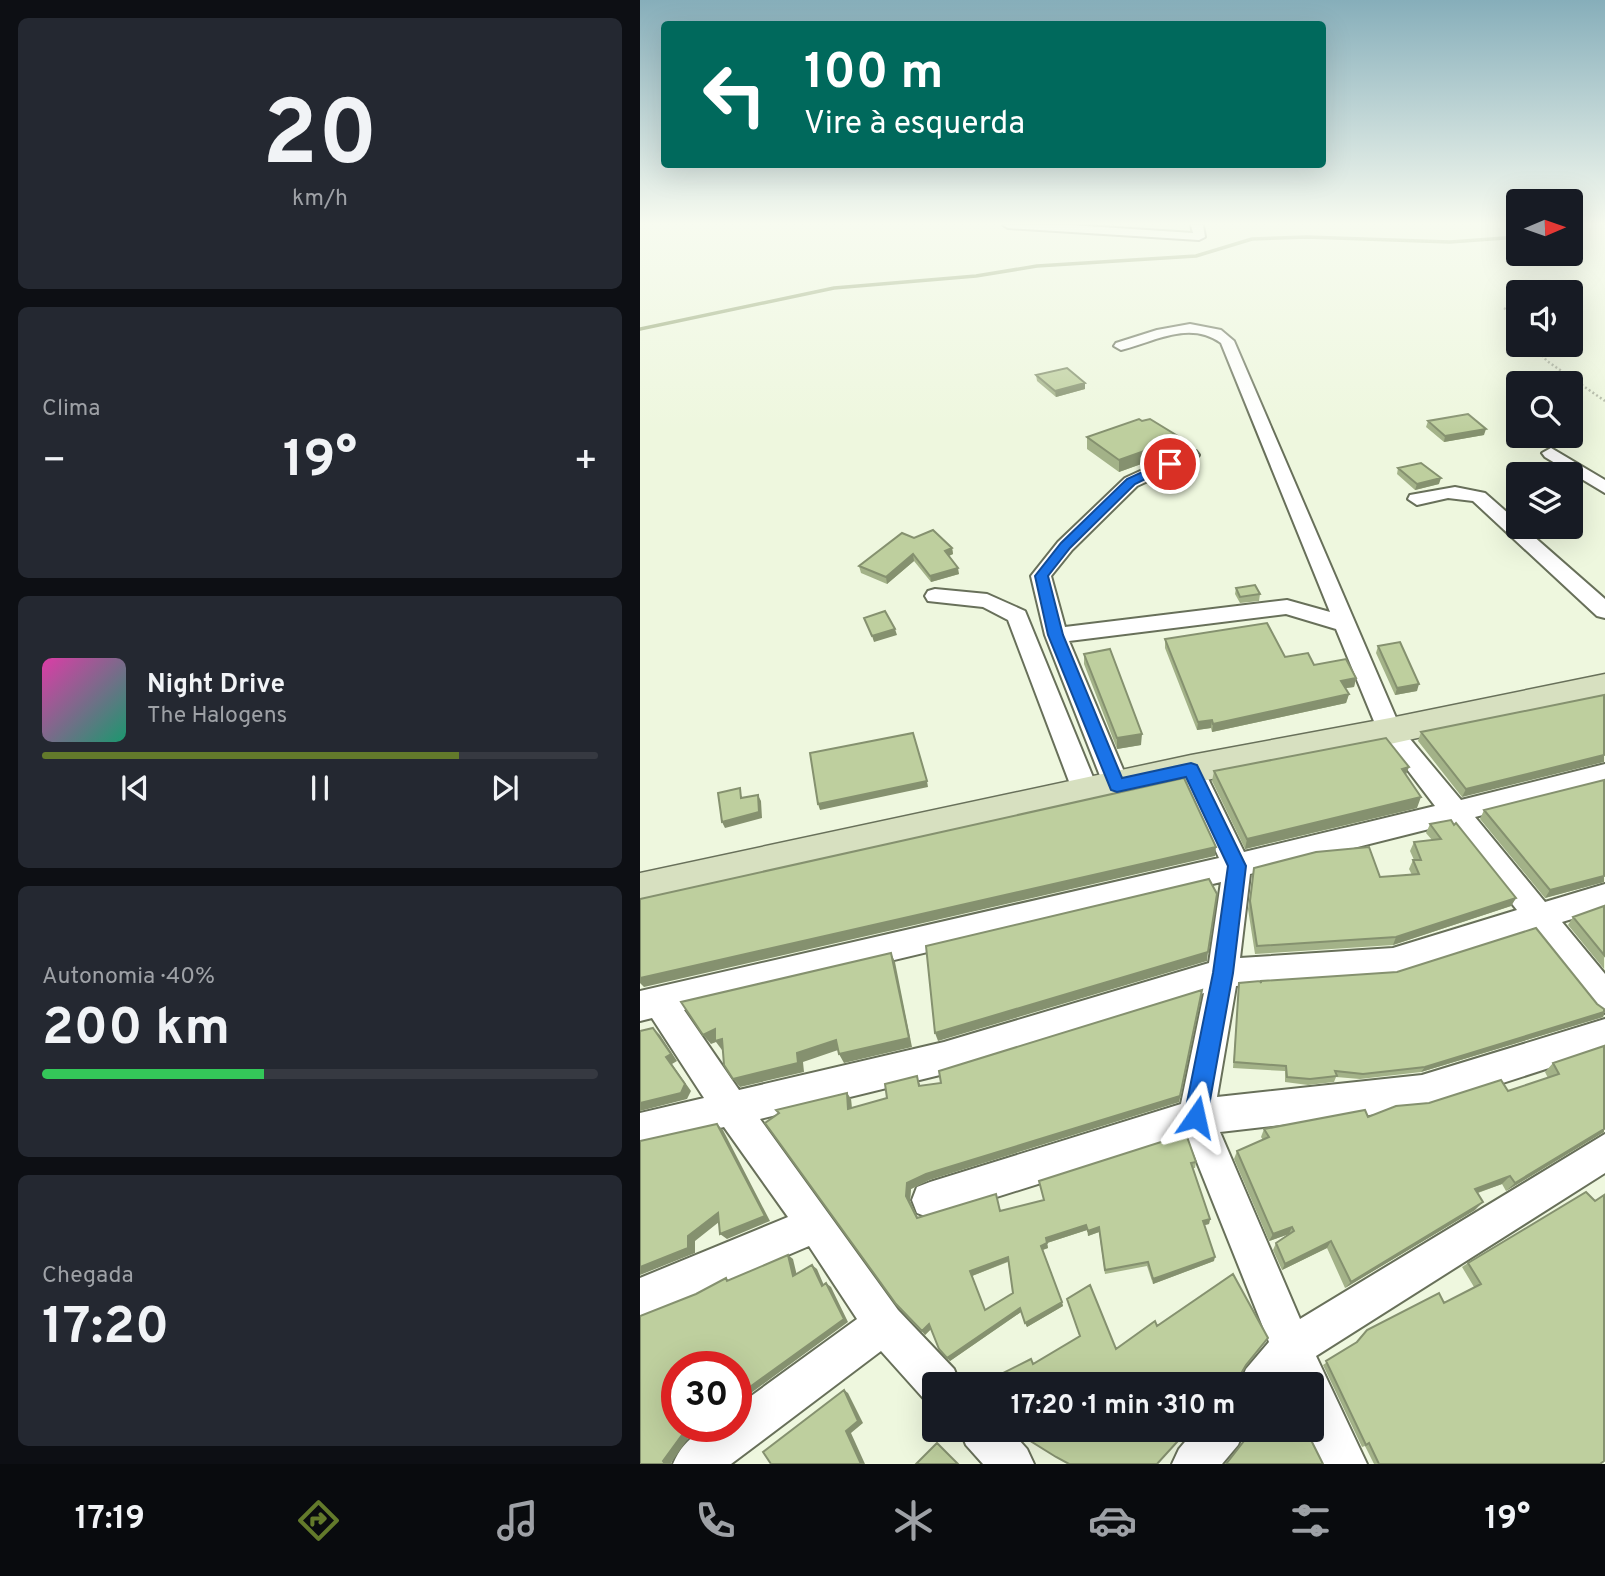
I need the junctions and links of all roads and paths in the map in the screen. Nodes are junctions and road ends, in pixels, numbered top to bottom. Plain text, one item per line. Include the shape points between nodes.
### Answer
1 (1121, 346) dead end
2 (1544, 357) edge
3 (1604, 401) edge
4 (1551, 453) dead end
5 (1190, 455) dead end
6 (1604, 488) edge
7 (1417, 499) dead end
8 (1322, 569) junction
9 (935, 596) dead end
10 (1288, 607) junction
11 (1604, 611) edge
12 (1345, 624) junction
13 (1056, 635) junction
14 (1604, 685) edge
15 (1390, 732) junction
16 (1191, 769) junction
17 (1604, 774) edge
18 (1101, 789) junction
19 (1453, 811) junction
20 (1237, 866) junction
21 (640, 890) edge
22 (1604, 896) edge
23 (1536, 915) junction
24 (1223, 973) junction
25 (1604, 998) edge
26 (650, 1004) edge
27 (1604, 1034) edge
28 (731, 1108) junction
29 (1196, 1117) junction
30 (640, 1130) edge
31 (1604, 1152) edge
32 (930, 1199) dead end
33 (816, 1224) junction
34 (640, 1298) edge
35 (884, 1324) junction
36 (1290, 1349) junction
37 (928, 1372) edge
38 (1271, 1372) edge
39 (1301, 1372) edge
40 (1324, 1420) edge
41 (992, 1442) edge
42 (1213, 1442) edge
43 (695, 1464) edge
44 (1012, 1464) edge
45 (1194, 1464) edge
46 (1345, 1464) edge

1 - 8 street via 1183,328 1216,331 1227,341
2 - 3 path
4 - 6 street
5 - 13 street via 1131,482 1041,576
7 - 11 street via 1462,491 1479,497
8 - 10 street via 1308,598
8 - 12 street
9 - 18 street via 986,601 1017,616
10 - 12 street
10 - 13 street
12 - 15 street
13 - 18 street
14 - 15 street
15 - 16 street
15 - 19 street
16 - 18 street
16 - 20 street
17 - 19 street
18 - 21 street
19 - 20 street
19 - 23 street
20 - 24 street
20 - 26 street
22 - 23 street
23 - 24 street via 1393,962
23 - 25 street
24 - 28 street via 943,1058
24 - 29 street
26 - 28 street
27 - 29 street via 1422,1092
28 - 30 street
28 - 33 street
29 - 32 street
29 - 36 street
31 - 36 street
33 - 34 street
33 - 35 street
35 - 37 street
35 - 43 street
36 - 38 street
36 - 39 street
40 - 46 street
41 - 44 street
42 - 45 street

